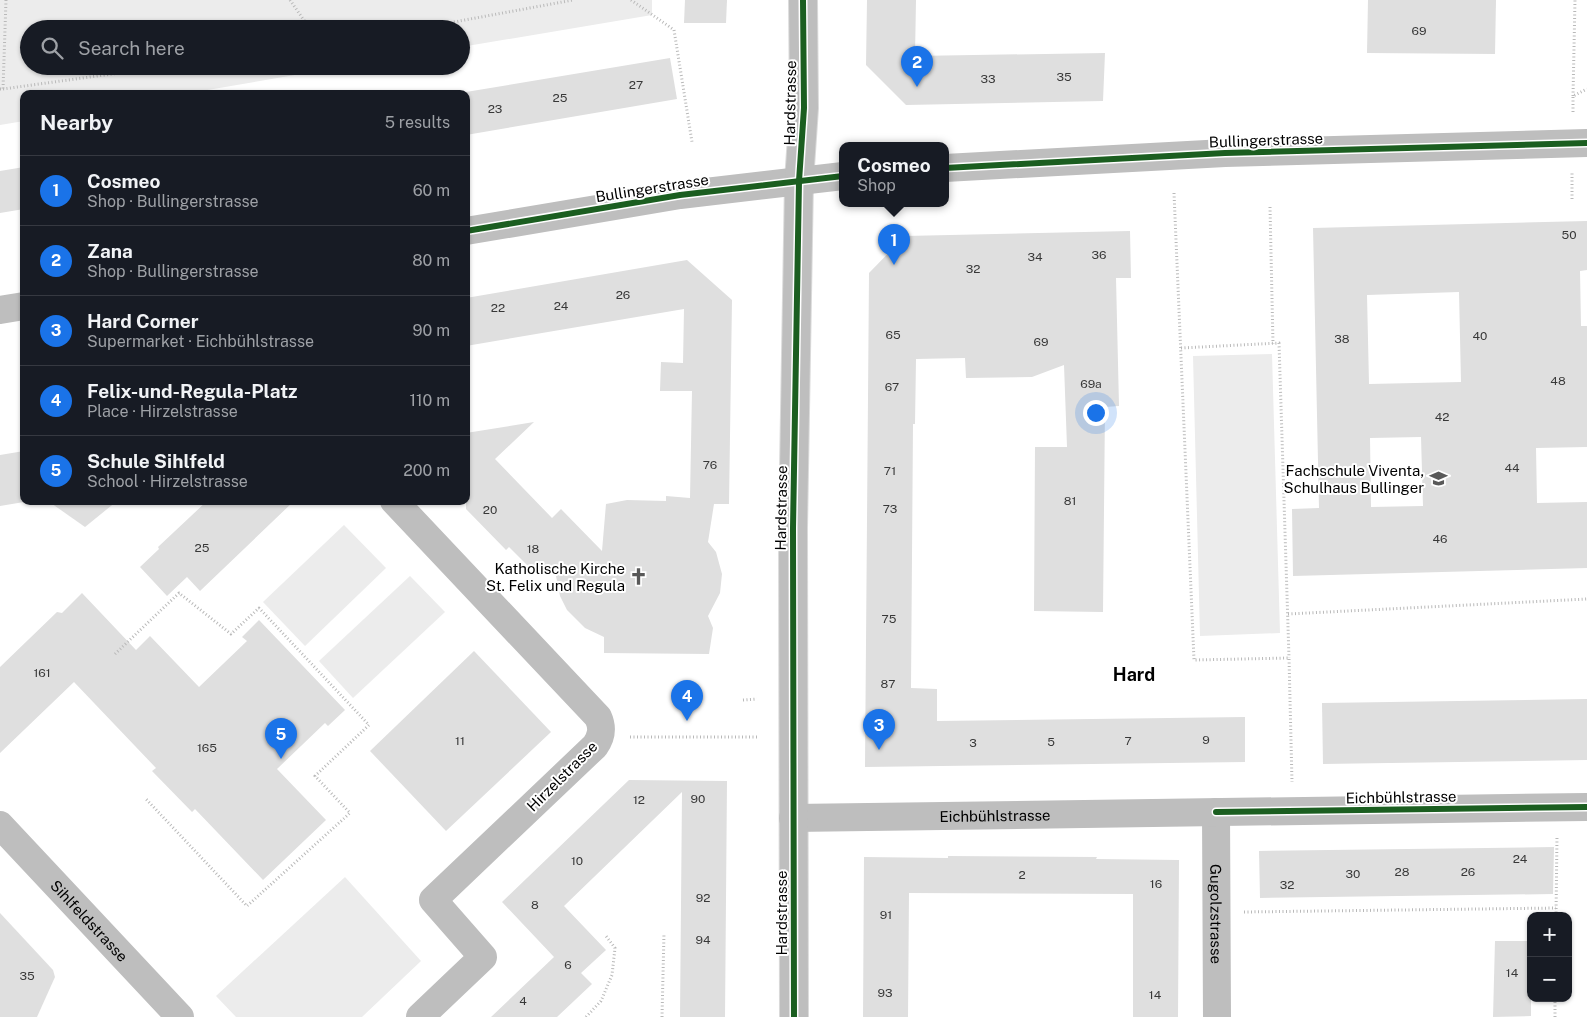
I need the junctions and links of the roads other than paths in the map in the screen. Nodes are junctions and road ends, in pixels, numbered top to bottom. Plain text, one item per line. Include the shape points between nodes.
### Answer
1 (803, 0) edge
2 (1587, 143) edge
3 (949, 168) edge
4 (839, 176) edge
5 (799, 181) junction
6 (470, 229) edge
7 (20, 307) edge
8 (0, 310) edge
9 (398, 505) edge
10 (1587, 807) edge
11 (1216, 812) junction
12 (793, 818) junction
13 (0, 825) edge
14 (180, 1017) edge
15 (420, 1017) edge
16 (794, 1017) edge
17 (1217, 1017) edge

1 - 5 street, Hardstrasse via 804,108
2 - 3 street, Bullingerstrasse via 1224,154
4 - 5 street, Bullingerstrasse
5 - 6 street, Bullingerstrasse via 680,195
5 - 12 street, Hardstrasse via 793,528
7 - 8 street
9 - 15 street, Hirzelstrasse via 598,716 602,732 595,746 433,900 483,957
10 - 11 street, Eichbühlstrasse
11 - 12 street, Eichbühlstrasse
11 - 17 street, Gugolzstrasse
12 - 16 street, Hardstrasse
13 - 14 street, Sihlfeldstrasse

